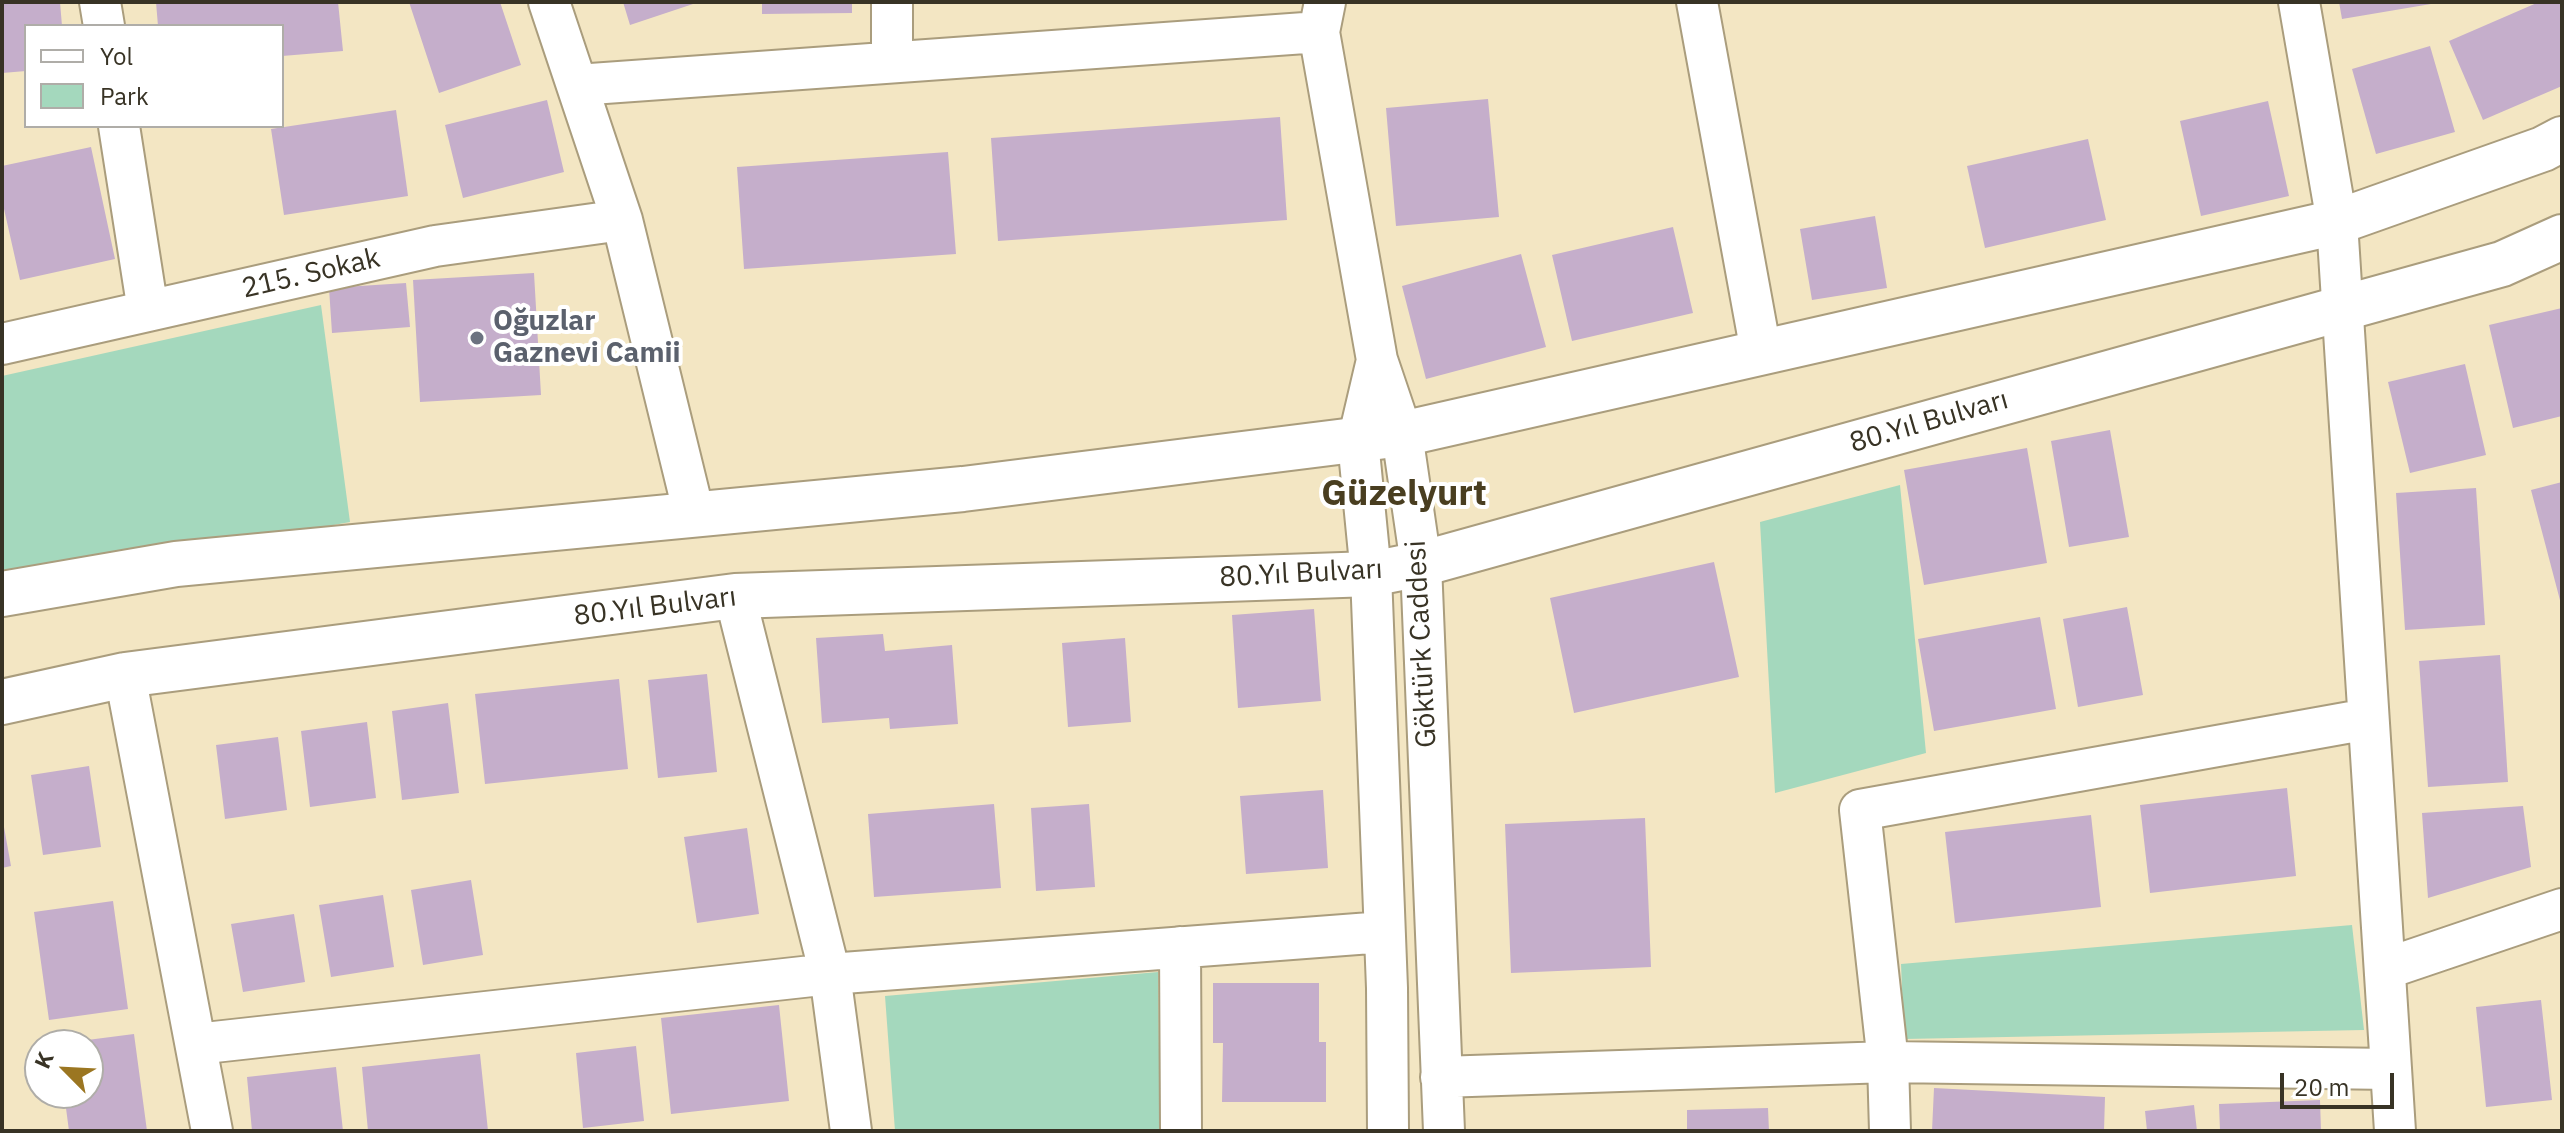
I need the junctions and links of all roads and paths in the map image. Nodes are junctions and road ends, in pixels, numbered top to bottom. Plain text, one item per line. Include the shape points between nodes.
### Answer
1 (100, 2) edge
2 (549, 2) edge
3 (892, 2) edge
4 (1697, 2) edge
5 (2299, 2) edge
6 (1322, 17) edge
7 (104, 24) edge
8 (892, 62) junction
9 (577, 85) junction
10 (119, 128) edge
11 (2562, 139) edge
12 (622, 220) junction
13 (2337, 222) junction
14 (2562, 237) edge
15 (2341, 308) junction
16 (148, 311) junction
17 (2, 344) edge
18 (1761, 352) junction
19 (1377, 360) junction
20 (1402, 434) junction
21 (1358, 441) junction
22 (694, 514) junction
23 (1421, 564) junction
24 (1371, 574) junction
25 (2, 594) edge
26 (735, 596) junction
27 (125, 675) junction
28 (2, 702) edge
29 (2368, 719) junction
30 (2562, 909) edge
31 (1384, 932) junction
32 (1180, 947) junction
33 (2385, 969) junction
34 (830, 974) junction
35 (196, 1044) junction
36 (1888, 1062) junction
37 (2391, 1069) junction
38 (1441, 1077) junction
39 (212, 1131) edge
40 (851, 1131) edge
41 (1181, 1131) edge
42 (1388, 1131) edge
43 (1444, 1131) edge
44 (1890, 1131) edge
45 (2395, 1131) edge

1 - 7 street
2 - 9 street
3 - 8 street
4 - 18 street
5 - 13 street
6 - 8 street
6 - 19 street
8 - 9 street
9 - 12 street
10 - 16 street
11 - 13 street
12 - 16 street, 215. Sokak via 435,246
12 - 22 street
13 - 15 street
13 - 18 street
14 - 15 street, 80.Yıl Bulvarı via 2502,264
15 - 23 street, 80.Yıl Bulvarı
15 - 29 street
16 - 17 street, 215. Sokak
18 - 20 street
19 - 20 street, Göktürk Caddesi
19 - 21 street, Göktürk Caddesi
20 - 21 street
20 - 23 street, Göktürk Caddesi
21 - 22 street via 963,489
21 - 24 street, Göktürk Caddesi
22 - 25 street via 176,564
23 - 24 street, 80.Yıl Bulvarı
23 - 38 street, Göktürk Caddesi
24 - 26 street, 80.Yıl Bulvarı
24 - 31 street, Göktürk Caddesi
26 - 27 street, 80.Yıl Bulvarı
26 - 34 street
27 - 28 street, 80.Yıl Bulvarı
27 - 35 street
29 - 33 street
29 - 36 street via 1860,810
30 - 33 street
31 - 32 street
31 - 42 street, Göktürk Caddesi
32 - 34 street
32 - 41 street
33 - 37 street
34 - 35 street
34 - 40 street
35 - 39 street
36 - 37 street
36 - 38 street
36 - 44 street
37 - 45 street
38 - 43 street, Göktürk Caddesi

